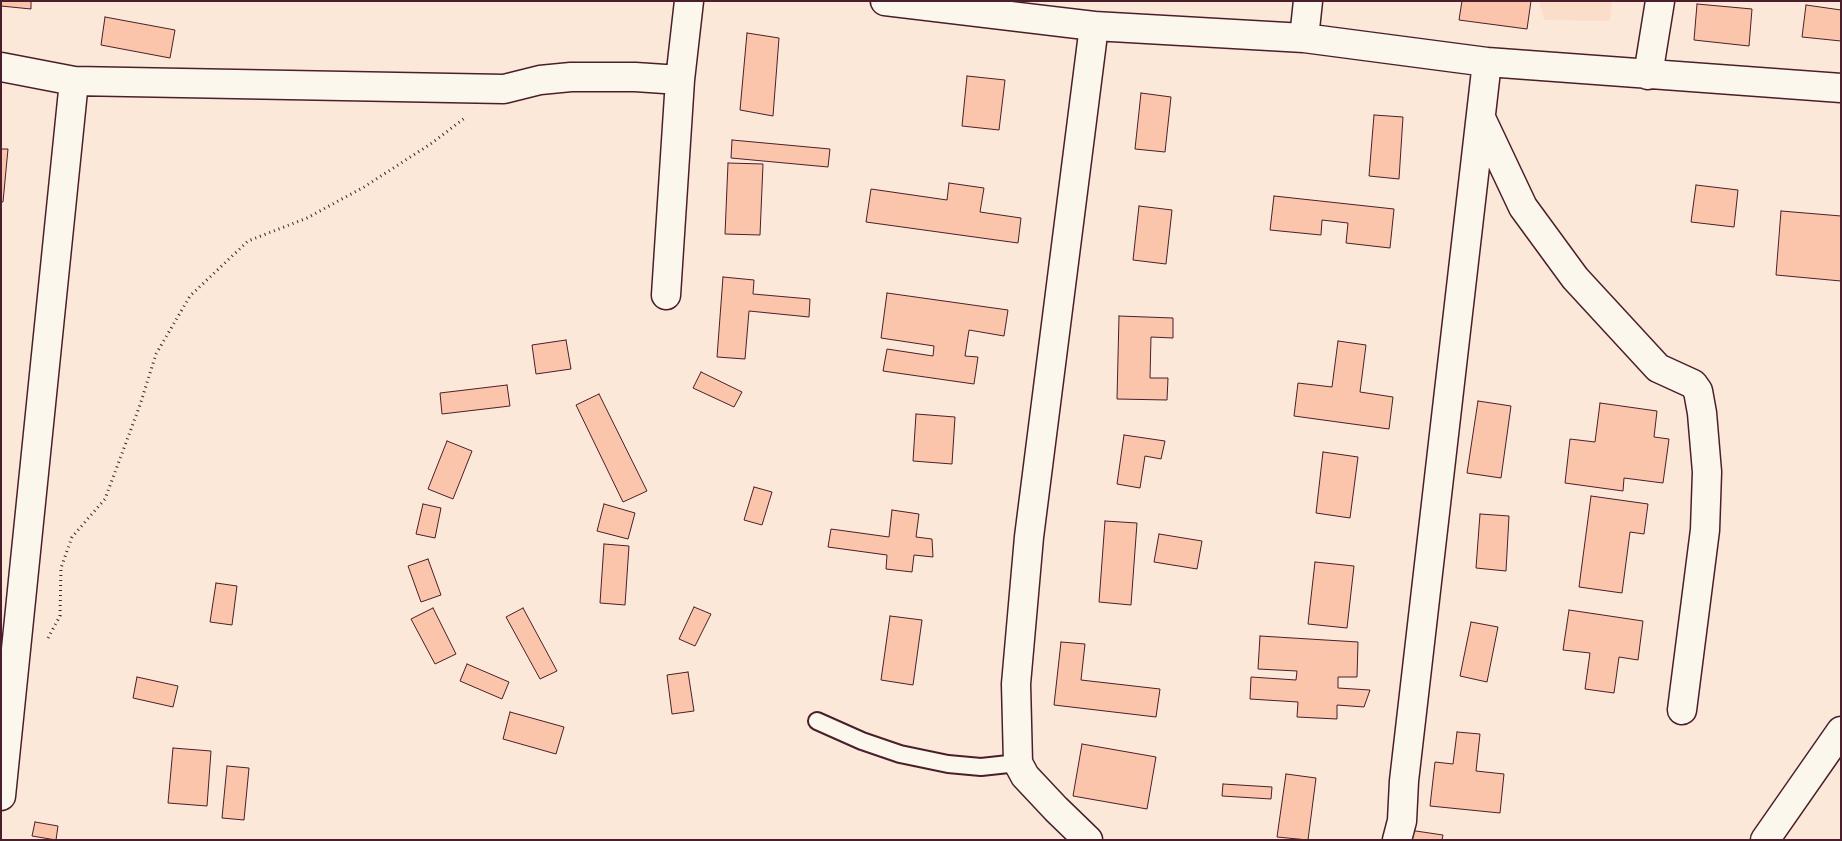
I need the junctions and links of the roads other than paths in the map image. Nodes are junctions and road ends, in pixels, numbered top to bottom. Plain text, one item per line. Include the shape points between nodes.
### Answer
1 (689, 1) edge
2 (885, 1) edge
3 (1308, 1) edge
4 (1660, 1) edge
5 (1094, 26) junction
6 (1304, 38) junction
7 (1487, 62) junction
8 (1, 67) edge
9 (1648, 75) junction
10 (680, 80) junction
11 (74, 81) junction
12 (1841, 88) edge
13 (1480, 116) junction
14 (666, 295) dead end
15 (1682, 710) dead end
16 (817, 721) dead end
17 (1841, 732) edge
18 (1018, 763) junction
19 (1, 796) edge
20 (1088, 840) edge
21 (1397, 840) edge
22 (1765, 840) edge

1 - 10 street
2 - 5 street
3 - 6 street
4 - 9 street
5 - 6 street
5 - 18 street via 1029,537 1016,684
6 - 7 street
7 - 9 street
7 - 13 street
8 - 11 street
9 - 12 street
10 - 11 street via 571,77 540,80 504,89
10 - 14 street
11 - 19 street
13 - 15 street via 1523,208 1575,278 1658,368 1693,384 1698,391 1707,472 1705,530
13 - 21 street via 1402,821
16 - 18 lane via 900,754 981,767
17 - 22 street
18 - 20 street via 1025,776

